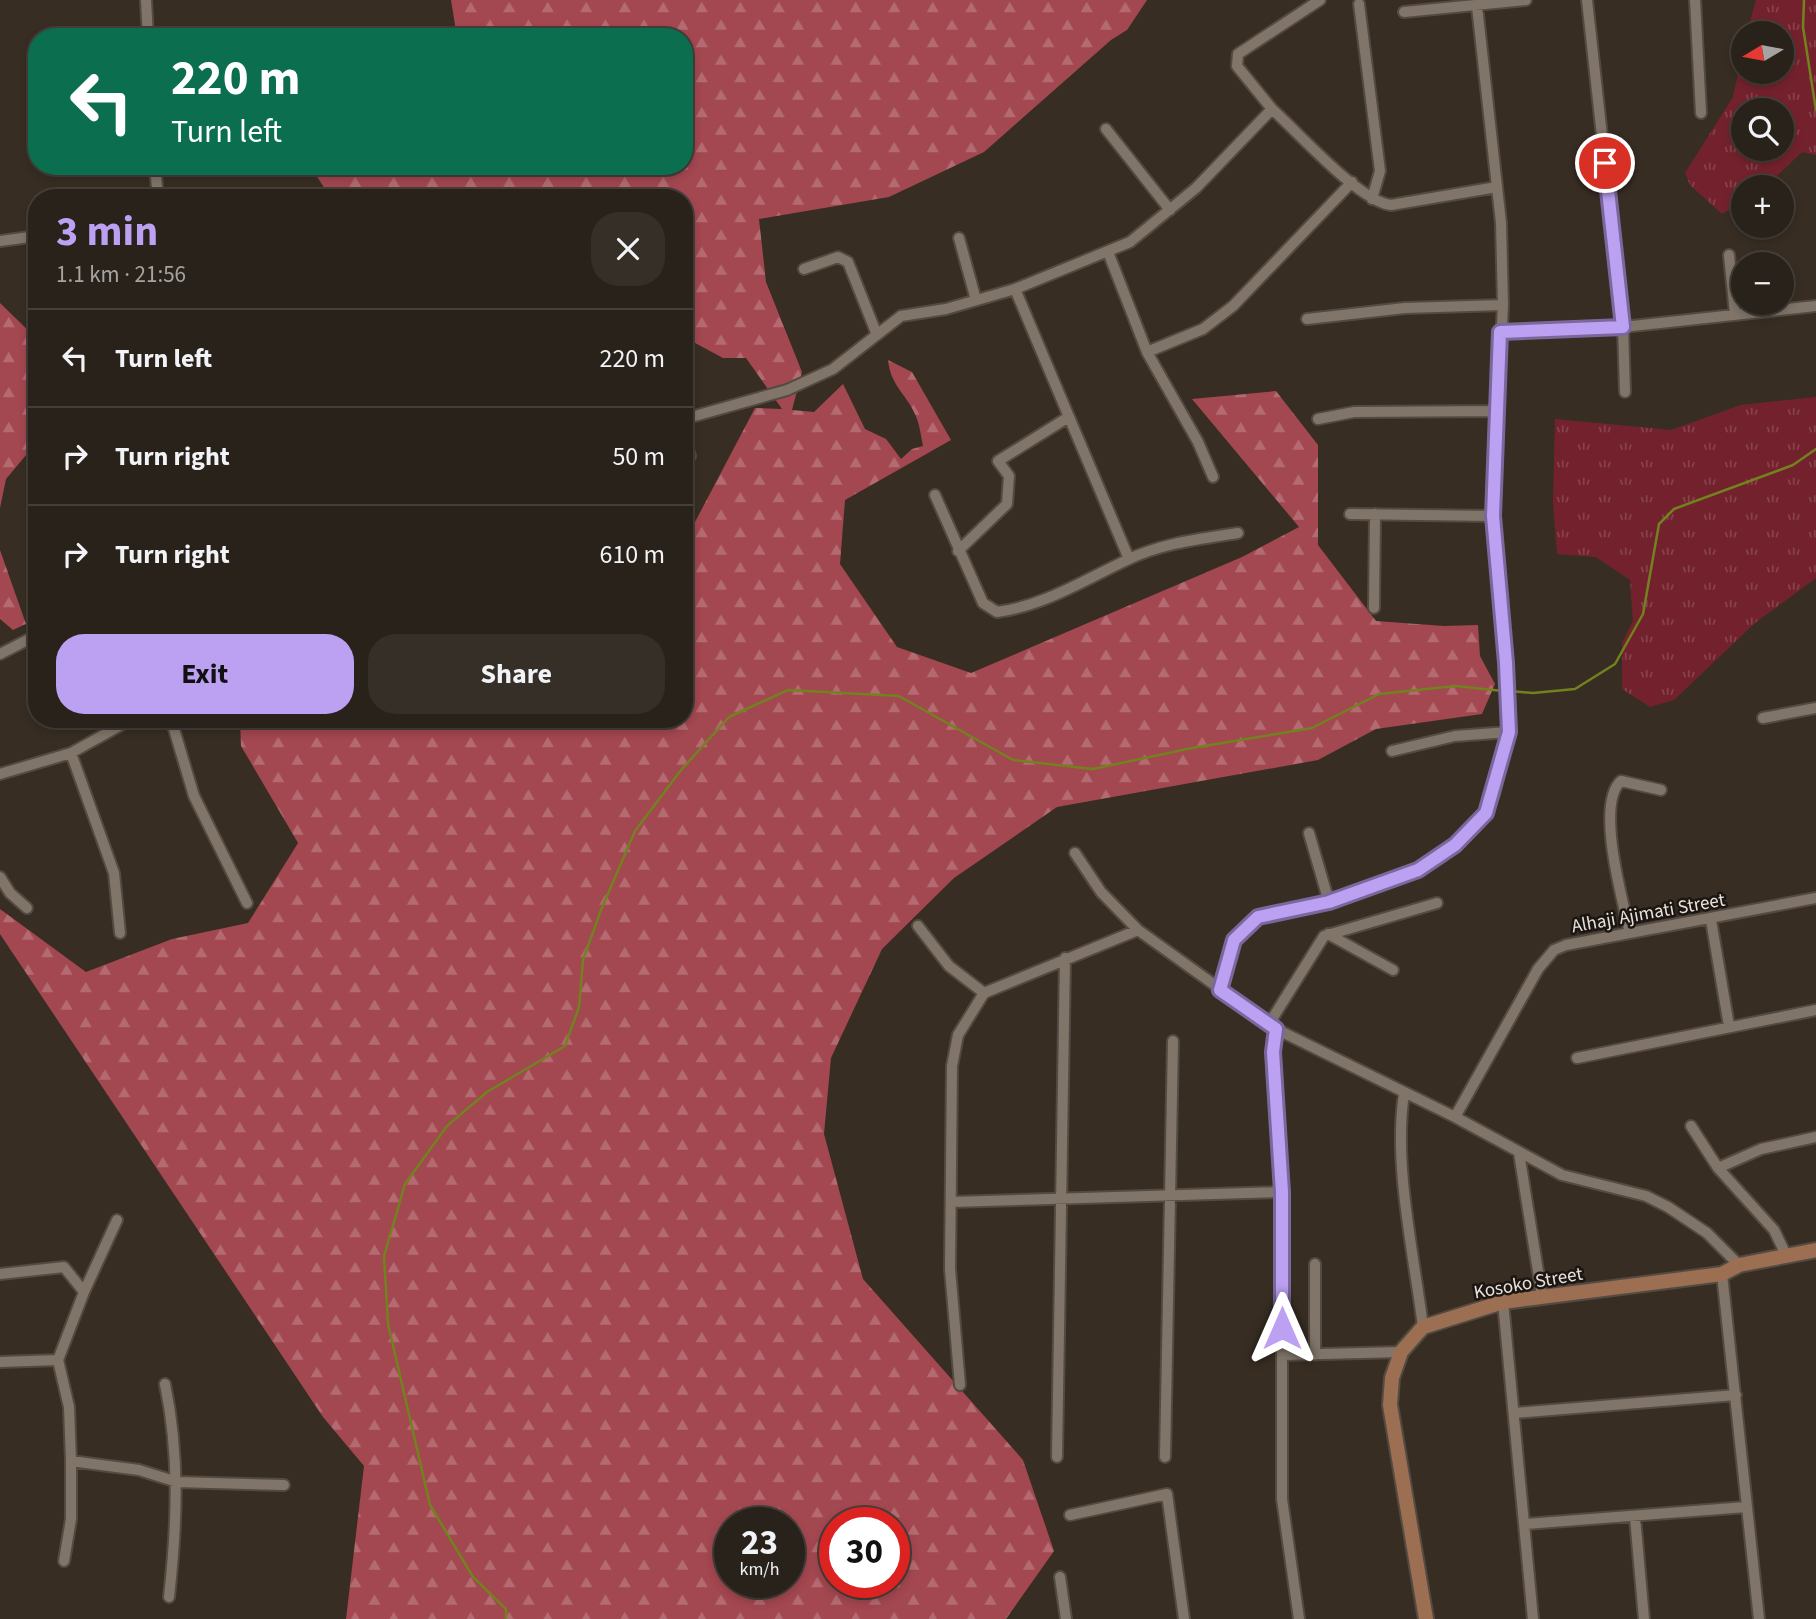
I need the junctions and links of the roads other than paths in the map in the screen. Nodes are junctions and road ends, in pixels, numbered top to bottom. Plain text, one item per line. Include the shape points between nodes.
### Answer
1 (146, 0) edge
2 (1320, 0) edge
3 (1526, 0) edge
4 (1587, 0) edge
5 (1695, 0) edge
6 (1359, 4) dead end
7 (1476, 6) junction
8 (1404, 12) dead end
9 (148, 28) edge
10 (1272, 109) junction
11 (1701, 113) dead end
12 (1106, 129) dead end
13 (1352, 182) junction
14 (1497, 187) junction
15 (1372, 199) junction
16 (1170, 211) junction
17 (28, 237) edge
18 (959, 238) dead end
19 (0, 241) edge
20 (1108, 252) junction
21 (1729, 255) dead end
22 (804, 269) dead end
23 (1731, 275) edge
24 (1015, 289) junction
25 (976, 300) junction
26 (1503, 306) junction
27 (1816, 306) edge
28 (1794, 308) edge
29 (1731, 314) edge
30 (1307, 318) dead end
31 (1623, 327) junction
32 (1500, 332) junction
33 (877, 335) junction
34 (1147, 352) junction
35 (1625, 392) dead end
36 (1496, 411) junction
37 (693, 416) edge
38 (1067, 418) junction
39 (1318, 419) dead end
40 (1213, 477) dead end
41 (935, 495) dead end
42 (1350, 514) dead end
43 (1375, 514) junction
44 (1493, 516) junction
45 (1238, 533) dead end
46 (958, 551) junction
47 (1129, 559) junction
48 (1374, 608) dead end
49 (28, 640) edge
50 (0, 654) edge
51 (1816, 708) edge
52 (1763, 718) dead end
53 (116, 728) edge
54 (174, 728) edge
55 (1509, 732) junction
56 (1392, 751) dead end
57 (71, 753) junction
58 (0, 774) edge
59 (1661, 790) dead end
60 (1309, 834) dead end
61 (1074, 853) dead end
62 (0, 877) edge
63 (1816, 898) edge
64 (1329, 902) junction
65 (247, 903) dead end
66 (1437, 903) dead end
67 (27, 908) dead end
68 (1711, 920) junction
69 (918, 926) dead end
70 (1138, 930) junction
71 (120, 933) dead end
72 (1630, 933) junction
73 (1328, 934) junction
74 (1065, 958) junction
75 (1393, 970) dead end
76 (1220, 990) junction
77 (984, 993) junction
78 (1816, 1010) edge
79 (1729, 1026) junction
80 (1272, 1027) junction
81 (1173, 1041) dead end
82 (1577, 1058) dead end
83 (1404, 1094) junction
84 (1455, 1117) junction
85 (1691, 1126) dead end
86 (1816, 1137) edge
87 (1519, 1153) junction
88 (1718, 1168) junction
89 (1282, 1192) junction
90 (1172, 1196) junction
91 (1063, 1197) junction
92 (951, 1202) junction
93 (117, 1220) dead end
94 (1816, 1250) edge
95 (1786, 1255) junction
96 (1315, 1264) dead end
97 (1739, 1265) junction
98 (0, 1274) edge
99 (1722, 1274) junction
100 (84, 1292) junction
101 (1542, 1296) junction
102 (1503, 1302) junction
103 (1423, 1326) junction
104 (1401, 1352) junction
105 (1282, 1355) junction
106 (1315, 1355) junction
107 (58, 1360) junction
108 (0, 1362) edge
109 (165, 1384) dead end
110 (960, 1385) dead end
111 (1736, 1395) junction
112 (1515, 1413) junction
113 (1057, 1457) dead end
114 (1165, 1457) dead end
115 (71, 1461) junction
116 (177, 1482) junction
117 (284, 1485) dead end
118 (1746, 1507) junction
119 (1070, 1515) dead end
120 (1635, 1517) junction
121 (1526, 1524) junction
122 (64, 1561) dead end
123 (1060, 1577) dead end
124 (169, 1597) dead end
125 (1066, 1619) edge
126 (1184, 1619) edge
127 (1299, 1619) edge
128 (1426, 1619) edge
129 (1533, 1619) edge
130 (1644, 1619) edge
131 (1759, 1619) edge

1 - 9 street
2 - 10 street via 1238,54 1237,66
3 - 7 street
4 - 31 street
5 - 11 street
6 - 15 street via 1380,171
7 - 8 street
7 - 14 street
10 - 13 street
10 - 16 street
12 - 16 street
13 - 15 street
13 - 34 street via 1233,306 1203,329
14 - 15 street via 1391,205
14 - 26 street
16 - 20 street via 1130,242
17 - 19 street
18 - 25 street
20 - 24 street
20 - 34 street
21 - 23 street
22 - 33 street via 838,257 848,262
24 - 25 street
24 - 38 street
25 - 33 street via 901,316
26 - 30 street via 1405,308
26 - 32 street
27 - 28 street
29 - 31 street
31 - 32 street
31 - 35 street
32 - 36 street
33 - 37 street via 833,369 787,390
34 - 40 street
36 - 39 street via 1354,412
36 - 44 street
38 - 46 street via 998,461 1009,476 1007,504
38 - 47 street
41 - 46 street
42 - 43 street
43 - 44 street
43 - 48 street
44 - 55 street
45 - 47 street via 1173,543
46 - 47 street via 983,603 997,612 1084,583
49 - 50 street
51 - 52 street
53 - 57 street
54 - 65 street via 194,796
55 - 56 street via 1455,736
55 - 64 street via 1494,794 1473,829 1418,870
57 - 58 street
57 - 71 street via 114,873
59 - 72 street via 1621,781 1612,794 1613,851
60 - 64 street
61 - 70 street via 1101,892
62 - 67 street
63 - 68 street, Alhaji Ajimati Street
64 - 76 street via 1258,917 1248,925 1234,940
66 - 73 street
68 - 72 street, Alhaji Ajimati Street
68 - 79 street
69 - 77 street via 949,966
70 - 74 street
70 - 76 street
72 - 84 street, Alhaji Ajimati Street via 1554,950 1538,969
73 - 75 street
73 - 80 street
74 - 77 street
74 - 91 street
76 - 80 street
77 - 92 street via 958,1035 952,1066
78 - 79 street
79 - 82 street
80 - 83 street
80 - 89 street
81 - 90 street
83 - 84 street
83 - 103 street via 1401,1152
84 - 87 street
85 - 88 street
86 - 88 street via 1760,1149
87 - 97 street via 1562,1175 1646,1196 1668,1207 1707,1234
87 - 101 street
88 - 95 street via 1774,1230
89 - 90 street
89 - 105 street
90 - 91 street
90 - 114 street
91 - 92 street
91 - 113 street
92 - 110 street via 950,1269
93 - 100 street
94 - 95 street, Kosoko Street
95 - 97 street, Kosoko Street
96 - 106 street
97 - 99 street, Kosoko Street
98 - 100 street via 64,1267
99 - 101 street, Kosoko Street
99 - 111 street
100 - 107 street
101 - 102 street, Kosoko Street
102 - 103 street, Kosoko Street
102 - 112 street
103 - 104 street
104 - 106 street
104 - 128 street via 1392,1378 1390,1405
105 - 106 street
105 - 127 street via 1282,1499
107 - 108 street
107 - 115 street via 69,1406
109 - 116 street
111 - 112 street
111 - 118 street
112 - 121 street
115 - 116 street via 139,1470
115 - 122 street via 71,1518
116 - 117 street
116 - 124 street
118 - 120 street
118 - 131 street
119 - 126 street via 1167,1494
120 - 121 street
120 - 130 street
121 - 129 street
123 - 125 street

